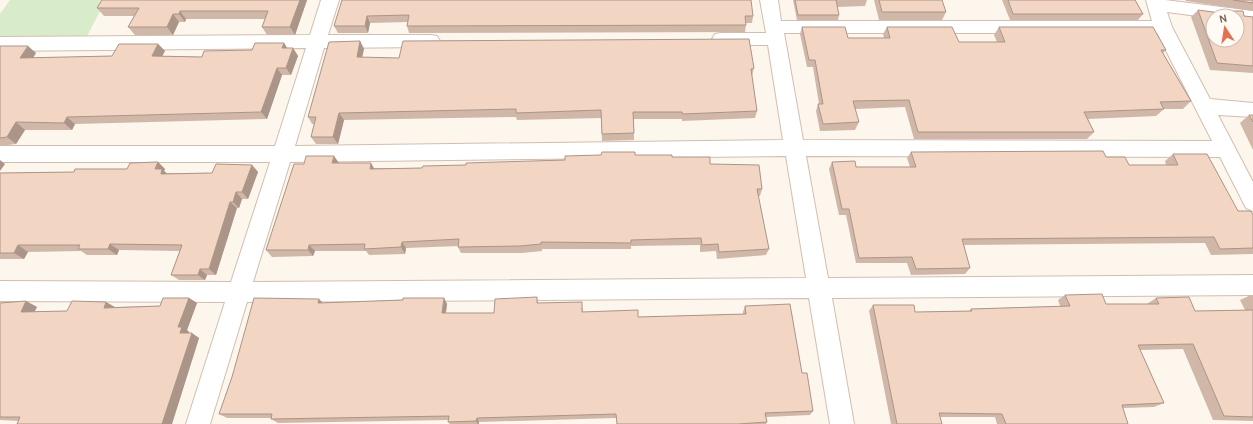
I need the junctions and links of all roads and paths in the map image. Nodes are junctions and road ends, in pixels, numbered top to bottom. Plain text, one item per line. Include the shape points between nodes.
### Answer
1 (330, 0) edge
2 (769, 0) edge
3 (1156, 2) edge
4 (1253, 17) edge
5 (1163, 27) junction
6 (774, 33) junction
7 (704, 39) edge
8 (444, 41) edge
9 (317, 42) junction
10 (0, 44) edge
11 (1204, 106) junction
12 (1253, 110) edge
13 (794, 148) junction
14 (1226, 149) junction
15 (0, 154) edge
16 (282, 154) junction
17 (1253, 202) edge
18 (1253, 285) edge
19 (818, 287) junction
20 (0, 291) edge
21 (240, 292) junction
22 (198, 424) edge
23 (842, 424) edge

1 - 9 street
2 - 6 street
3 - 4 street
3 - 5 street
5 - 6 street
5 - 11 street
6 - 7 street
6 - 13 street
8 - 9 street
9 - 10 street
9 - 16 street
11 - 12 street
11 - 14 street
13 - 14 street
13 - 16 street
13 - 19 street
14 - 17 street
15 - 16 street
16 - 21 street
18 - 19 street
19 - 21 street
19 - 23 street
20 - 21 street
21 - 22 street

